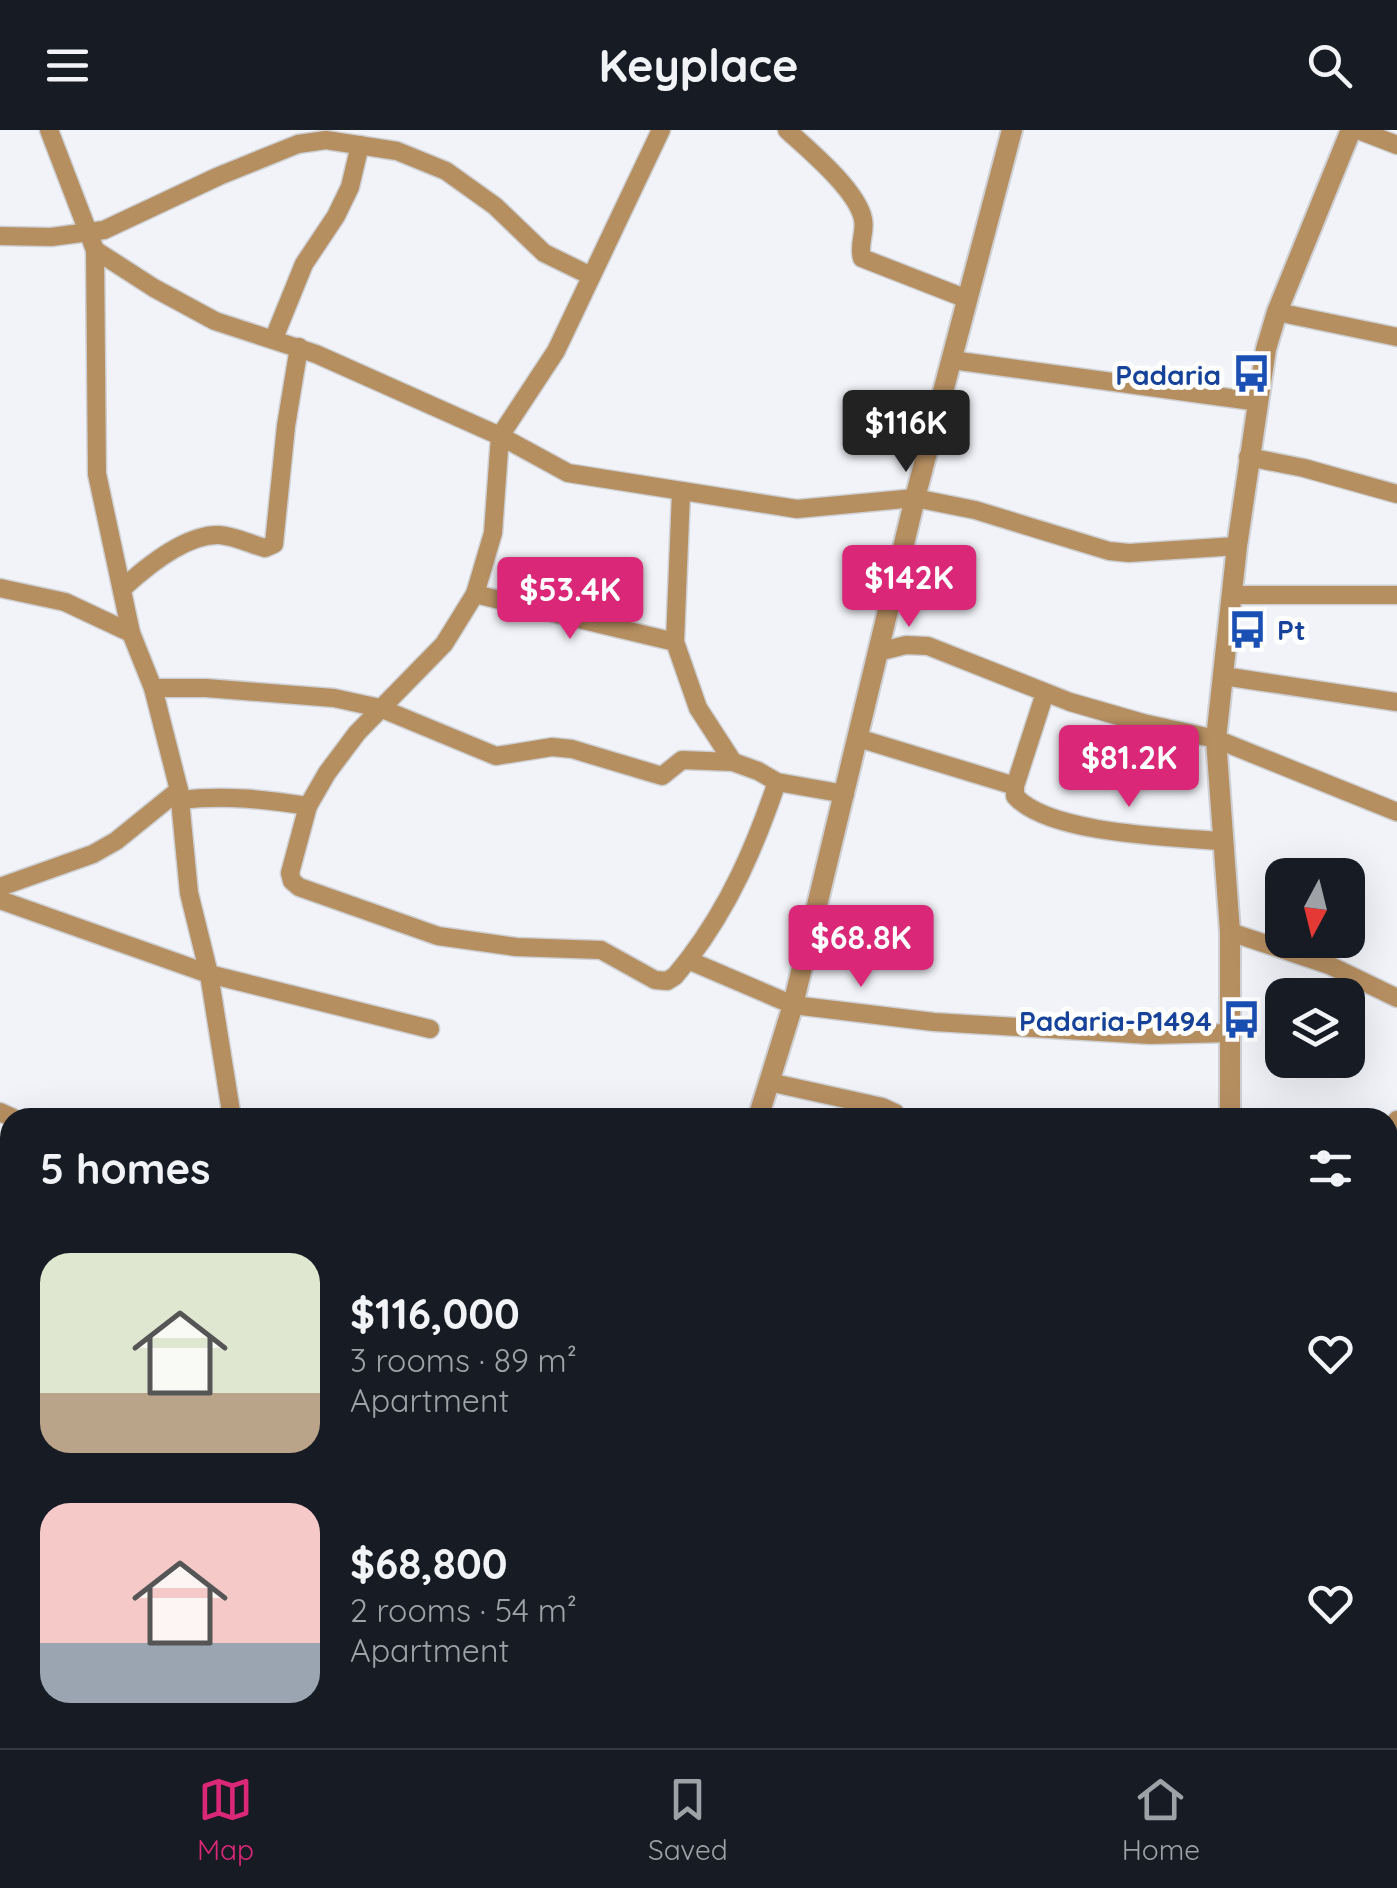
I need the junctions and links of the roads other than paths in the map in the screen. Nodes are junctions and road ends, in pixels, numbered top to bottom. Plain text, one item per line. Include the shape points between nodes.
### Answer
1 (49, 130) edge
2 (661, 130) edge
3 (787, 130) edge
4 (1012, 130) edge
5 (1354, 130) edge
6 (326, 135) edge
7 (360, 144) junction
8 (1397, 145) edge
9 (0, 236) edge
10 (92, 242) junction
11 (592, 276) junction
12 (967, 299) junction
13 (1277, 312) junction
14 (1397, 337) edge
15 (274, 338) junction
16 (299, 347) junction
17 (952, 360) junction
18 (1259, 402) junction
19 (500, 436) junction
20 (1248, 456) junction
21 (682, 492) junction
22 (1397, 494) edge
23 (915, 498) junction
24 (1237, 546) junction
25 (0, 588) edge
26 (123, 588) junction
27 (475, 594) junction
28 (1397, 594) edge
29 (1232, 595) junction
30 (132, 633) junction
31 (676, 642) junction
32 (878, 652) junction
33 (1223, 676) junction
34 (153, 688) junction
35 (1046, 693) junction
36 (1397, 702) edge
37 (380, 708) junction
38 (858, 738) junction
39 (1216, 738) junction
40 (732, 762) junction
41 (777, 782) junction
42 (1015, 786) junction
43 (845, 794) junction
44 (179, 795) junction
45 (308, 806) junction
46 (1397, 812) edge
47 (1221, 840) junction
48 (0, 887) edge
49 (0, 900) edge
50 (1230, 932) junction
51 (688, 960) junction
52 (209, 974) junction
53 (1397, 974) edge
54 (1392, 996) edge
55 (793, 1006) junction
56 (430, 1030) dead end
57 (1228, 1033) junction
58 (769, 1082) junction
59 (230, 1108) edge
60 (761, 1108) edge
61 (884, 1108) edge
62 (1230, 1108) edge

1 - 10 street
2 - 11 street
3 - 12 street via 860,210 862,258
4 - 12 street
5 - 8 street
5 - 13 street
6 - 7 street
6 - 10 street via 236,169
7 - 11 street via 416,156 446,171 544,252
7 - 15 street via 350,186 304,264
9 - 10 street
10 - 15 street via 192,310
10 - 26 street via 97,474
11 - 19 street via 556,352
12 - 17 street
13 - 14 street
13 - 18 street
15 - 16 street
16 - 19 street
16 - 26 street via 274,544 202,538
17 - 18 street
17 - 23 street
18 - 20 street
19 - 21 street via 568,473
19 - 27 street via 493,532
20 - 22 street
20 - 24 street
21 - 23 street via 797,509
21 - 31 street
23 - 24 street via 1108,551
23 - 32 street
24 - 29 street
25 - 30 street via 65,602
26 - 30 street
27 - 31 street
27 - 37 street via 444,644
28 - 29 street
29 - 33 street
30 - 34 street
31 - 40 street via 698,708
32 - 35 street via 918,644
32 - 38 street
33 - 36 street
33 - 39 street
34 - 37 street via 294,694
34 - 44 street
35 - 39 street via 1143,724
35 - 42 street
37 - 40 street via 496,756 572,749 662,776 682,760
37 - 45 street
38 - 42 street
38 - 43 street
39 - 46 street
39 - 47 street
40 - 41 street
41 - 43 street
41 - 51 street via 742,874
42 - 47 street via 1021,804 1096,828
43 - 55 street
44 - 45 street
44 - 48 street via 93,854
44 - 52 street via 189,894
45 - 51 street via 290,873 299,887 438,936 601,950 654,980 676,976
47 - 50 street
49 - 52 street
50 - 54 street via 1329,965
50 - 57 street
51 - 55 street
52 - 56 street
52 - 59 street
53 - 54 street
55 - 57 street via 934,1022
55 - 58 street
57 - 62 street
58 - 60 street
58 - 61 street

